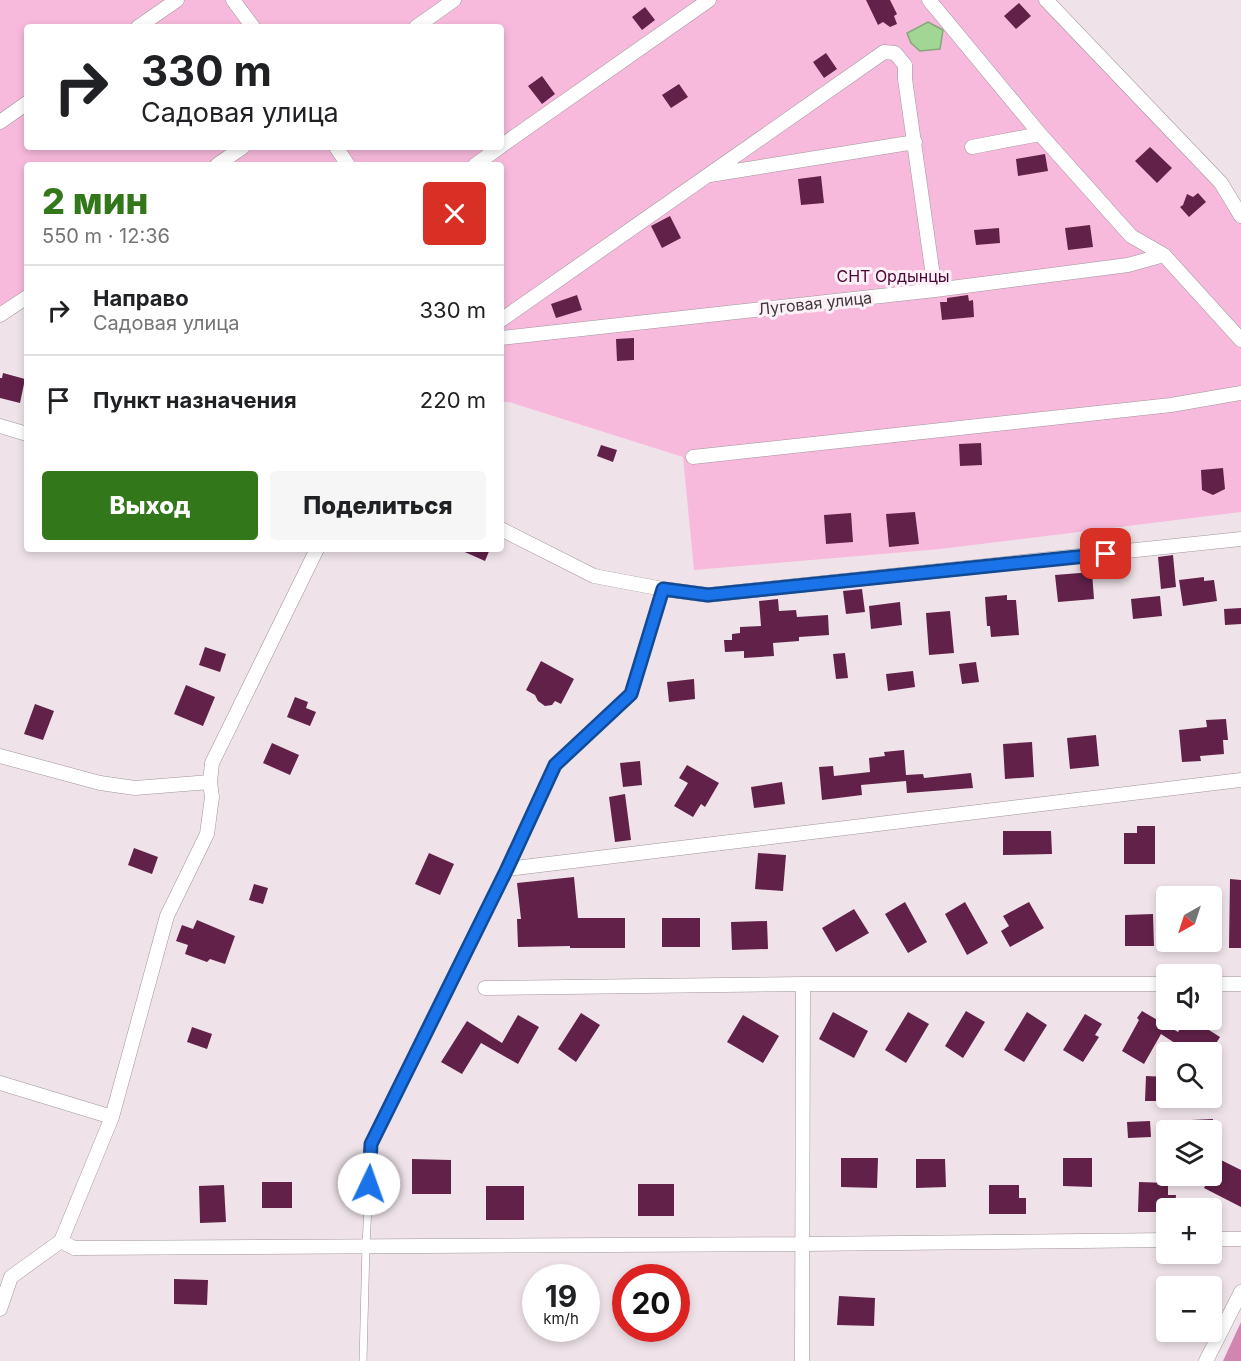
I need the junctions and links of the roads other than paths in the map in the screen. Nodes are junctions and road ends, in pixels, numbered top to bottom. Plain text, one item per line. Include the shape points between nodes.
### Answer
1 (177, 0) edge
2 (233, 0) edge
3 (454, 0) edge
4 (928, 0) edge
5 (1046, 0) edge
6 (706, 1) edge
7 (142, 24) edge
8 (251, 24) edge
9 (420, 24) edge
10 (24, 105) edge
11 (0, 122) edge
12 (1041, 134) junction
13 (915, 142) junction
14 (504, 145) edge
15 (972, 147) dead end
16 (239, 150) edge
17 (497, 150) edge
18 (222, 162) edge
19 (479, 162) edge
20 (705, 176) junction
21 (1241, 216) edge
22 (1164, 255) junction
23 (935, 290) junction
24 (24, 299) edge
25 (0, 315) edge
26 (504, 318) edge
27 (504, 338) edge
28 (1241, 340) edge
29 (1241, 393) edge
30 (0, 426) edge
31 (24, 433) edge
32 (693, 457) dead end
33 (504, 531) edge
34 (1241, 539) edge
35 (316, 552) edge
36 (663, 589) junction
37 (0, 756) edge
38 (1241, 780) edge
39 (210, 782) junction
40 (507, 869) junction
41 (802, 984) junction
42 (1156, 984) edge
43 (1222, 984) edge
44 (1241, 984) edge
45 (485, 988) dead end
46 (0, 1083) edge
47 (112, 1117) junction
48 (1222, 1239) edge
49 (1241, 1239) edge
50 (1156, 1240) edge
51 (61, 1241) junction
52 (803, 1244) junction
53 (366, 1246) junction
54 (6, 1276) edge
55 (1241, 1292) edge
56 (0, 1309) edge
57 (363, 1361) edge
58 (802, 1361) edge
59 (1206, 1361) edge

1 - 7 street
2 - 8 street
3 - 9 street
4 - 12 street
5 - 21 street via 1221,183
6 - 14 street
10 - 11 street
12 - 15 street
12 - 22 street via 1131,236
13 - 20 street
13 - 20 street via 905,66 895,53 884,52
13 - 23 street
16 - 18 street
17 - 19 street
20 - 26 street
22 - 23 street, Луговая улица via 1128,266
22 - 28 street
23 - 27 street, Луговая улица
24 - 25 street
29 - 32 street via 1171,405
30 - 31 street
33 - 36 street via 594,576
34 - 36 street via 708,595
35 - 39 street via 212,763
36 - 40 lane via 631,694 555,765
37 - 39 street via 100,783 135,788
38 - 40 street
39 - 47 street via 207,834 167,916
40 - 53 lane via 371,1144
41 - 42 street
41 - 45 street
41 - 52 street
43 - 44 street
46 - 47 street
47 - 51 street
48 - 49 street
50 - 52 street
51 - 53 street via 74,1248
51 - 54 street
52 - 53 street
52 - 58 street
53 - 57 lane
54 - 56 street
55 - 59 street

